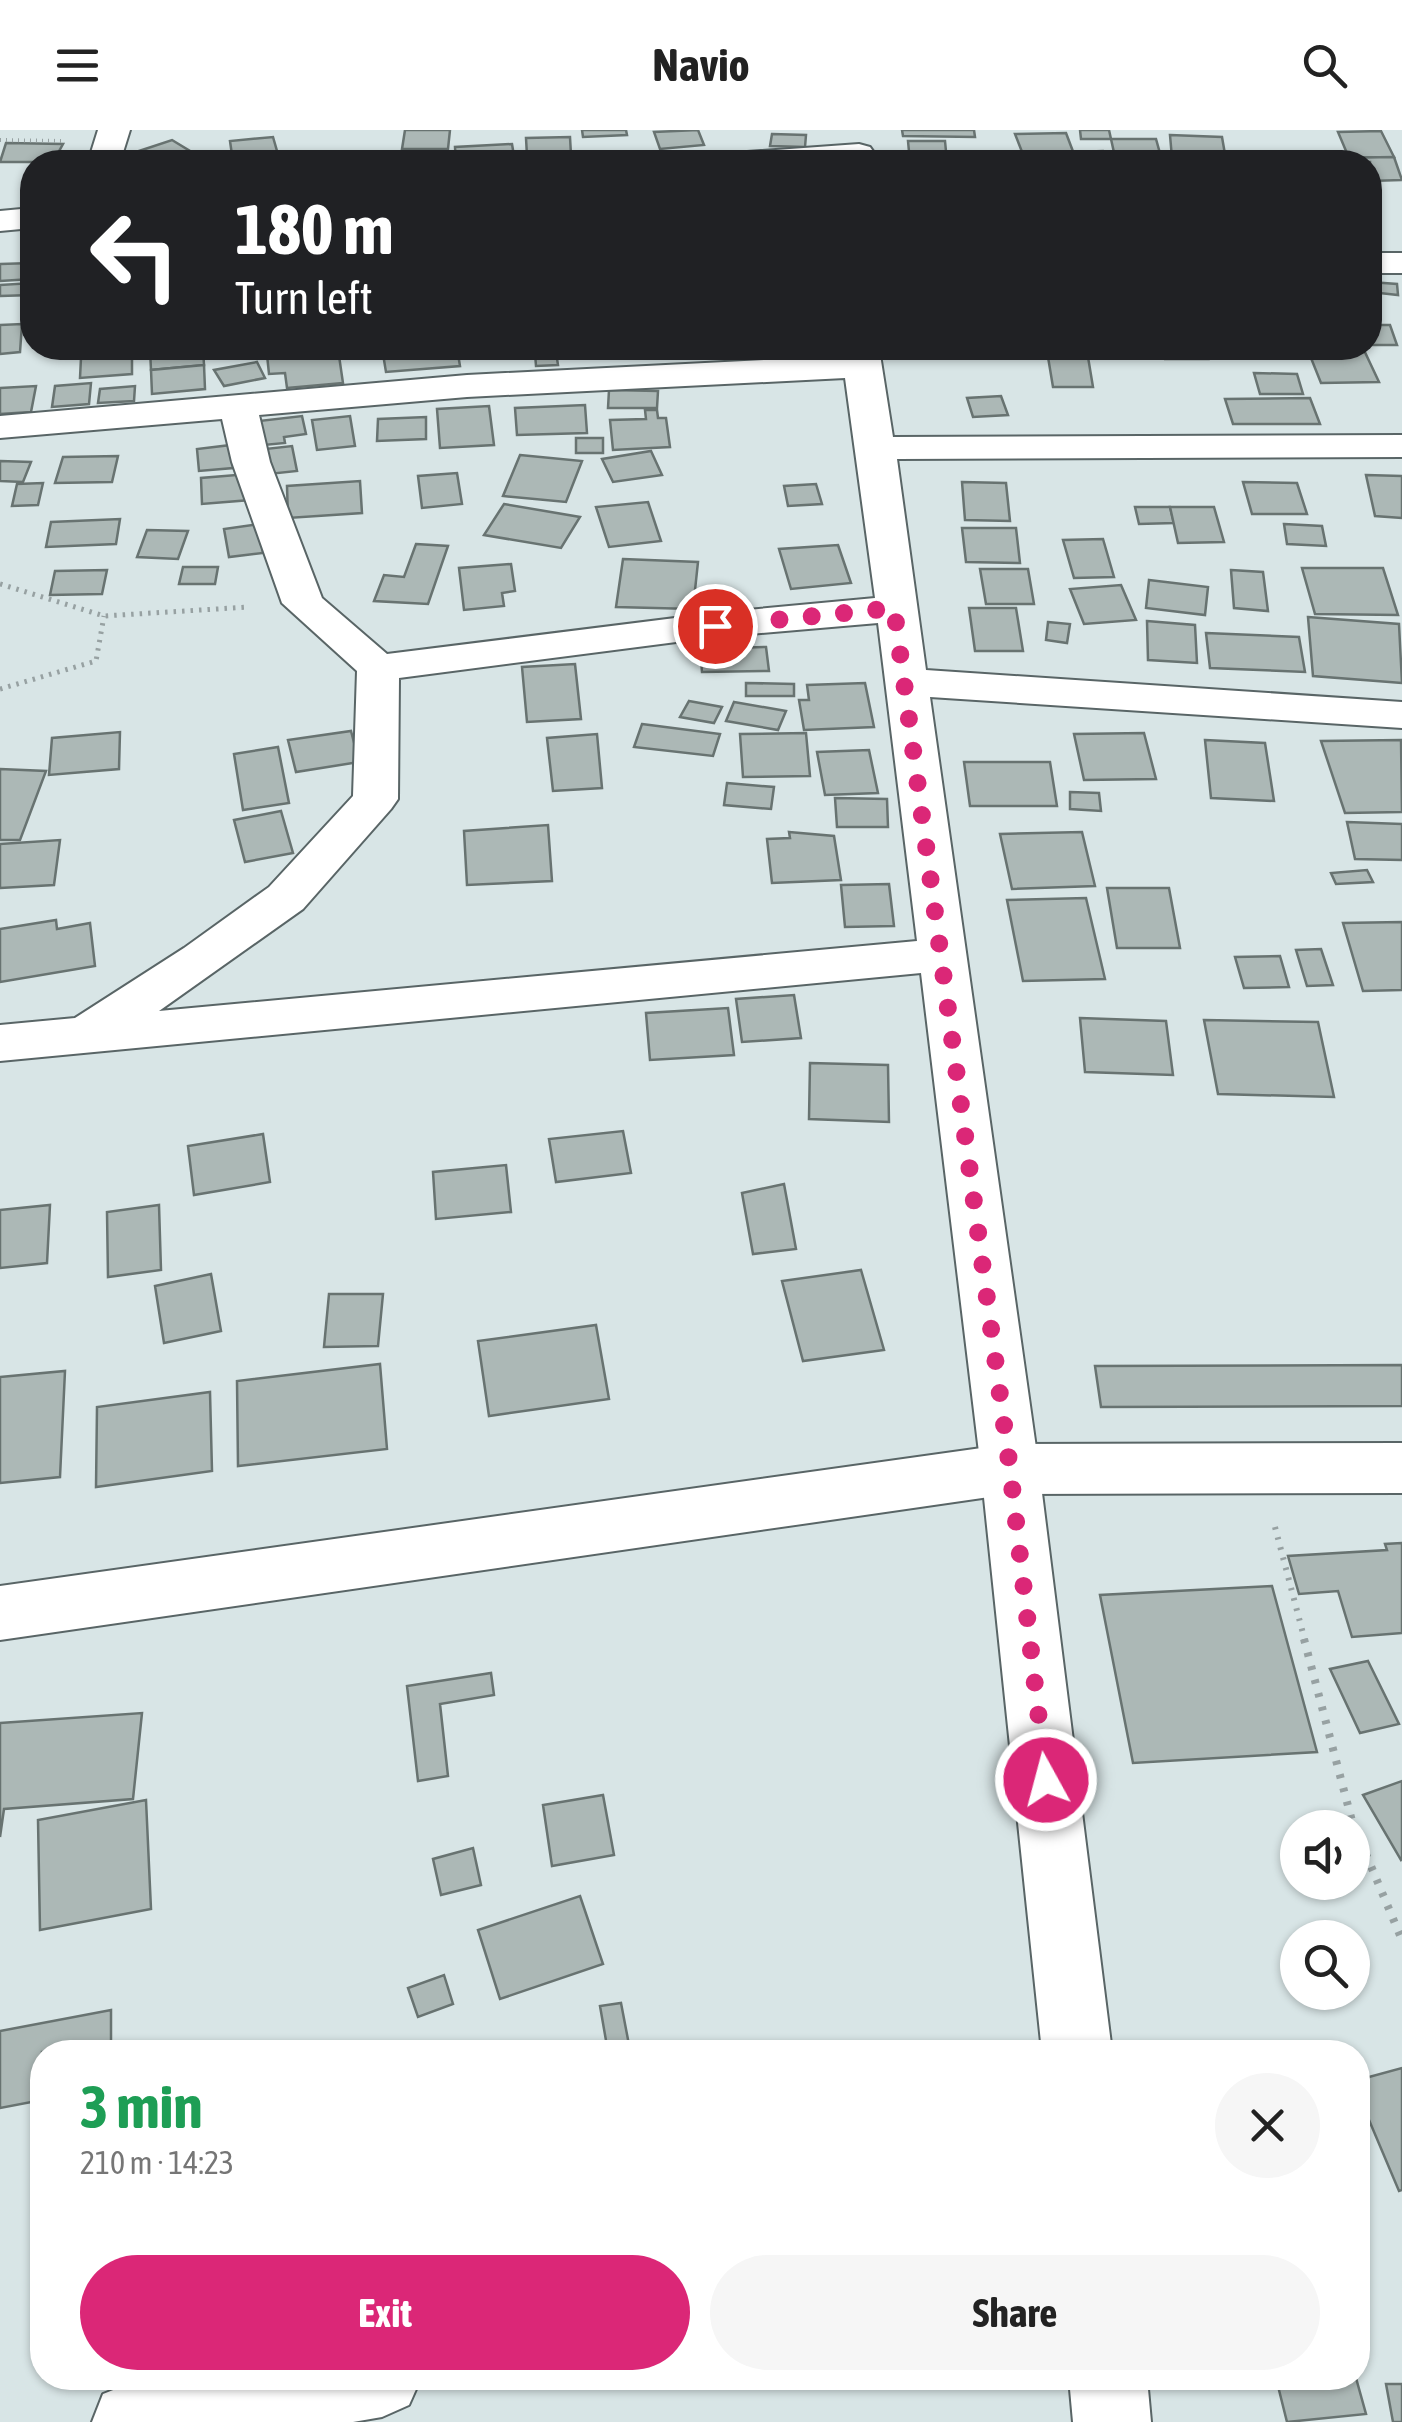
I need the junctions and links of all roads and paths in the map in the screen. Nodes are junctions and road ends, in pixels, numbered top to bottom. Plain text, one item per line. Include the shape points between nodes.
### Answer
1 (0, 140) edge
2 (109, 145) edge
3 (820, 360) edge
4 (861, 360) edge
5 (238, 405) junction
6 (0, 427) edge
7 (1402, 446) edge
8 (876, 448) junction
9 (0, 584) edge
10 (303, 603) junction
11 (894, 608) junction
12 (104, 616) junction
13 (378, 668) junction
14 (905, 682) junction
15 (0, 690) edge
16 (1402, 715) edge
17 (942, 956) junction
18 (88, 1032) junction
19 (0, 1042) edge
20 (1402, 1468) edge
21 (1010, 1469) junction
22 (1241, 1470) junction
23 (0, 1613) edge
24 (1402, 1940) edge
25 (1076, 2040) edge
26 (314, 2390) edge
27 (1109, 2390) edge
28 (132, 2422) edge
29 (1112, 2422) edge

1 - 2 path
3 - 5 street
4 - 8 street
5 - 6 street
5 - 10 street via 251,462
7 - 8 street
8 - 11 street
9 - 12 path
10 - 12 path
10 - 13 street
11 - 13 street
11 - 14 street
12 - 15 path via 96,661
13 - 18 street via 376,799 286,898
14 - 16 street
14 - 17 street
17 - 18 street
17 - 21 street
18 - 19 street
20 - 22 street
21 - 22 street
21 - 23 street
21 - 25 street
22 - 24 path via 1274,1526 1352,1820
26 - 28 street
27 - 29 street

